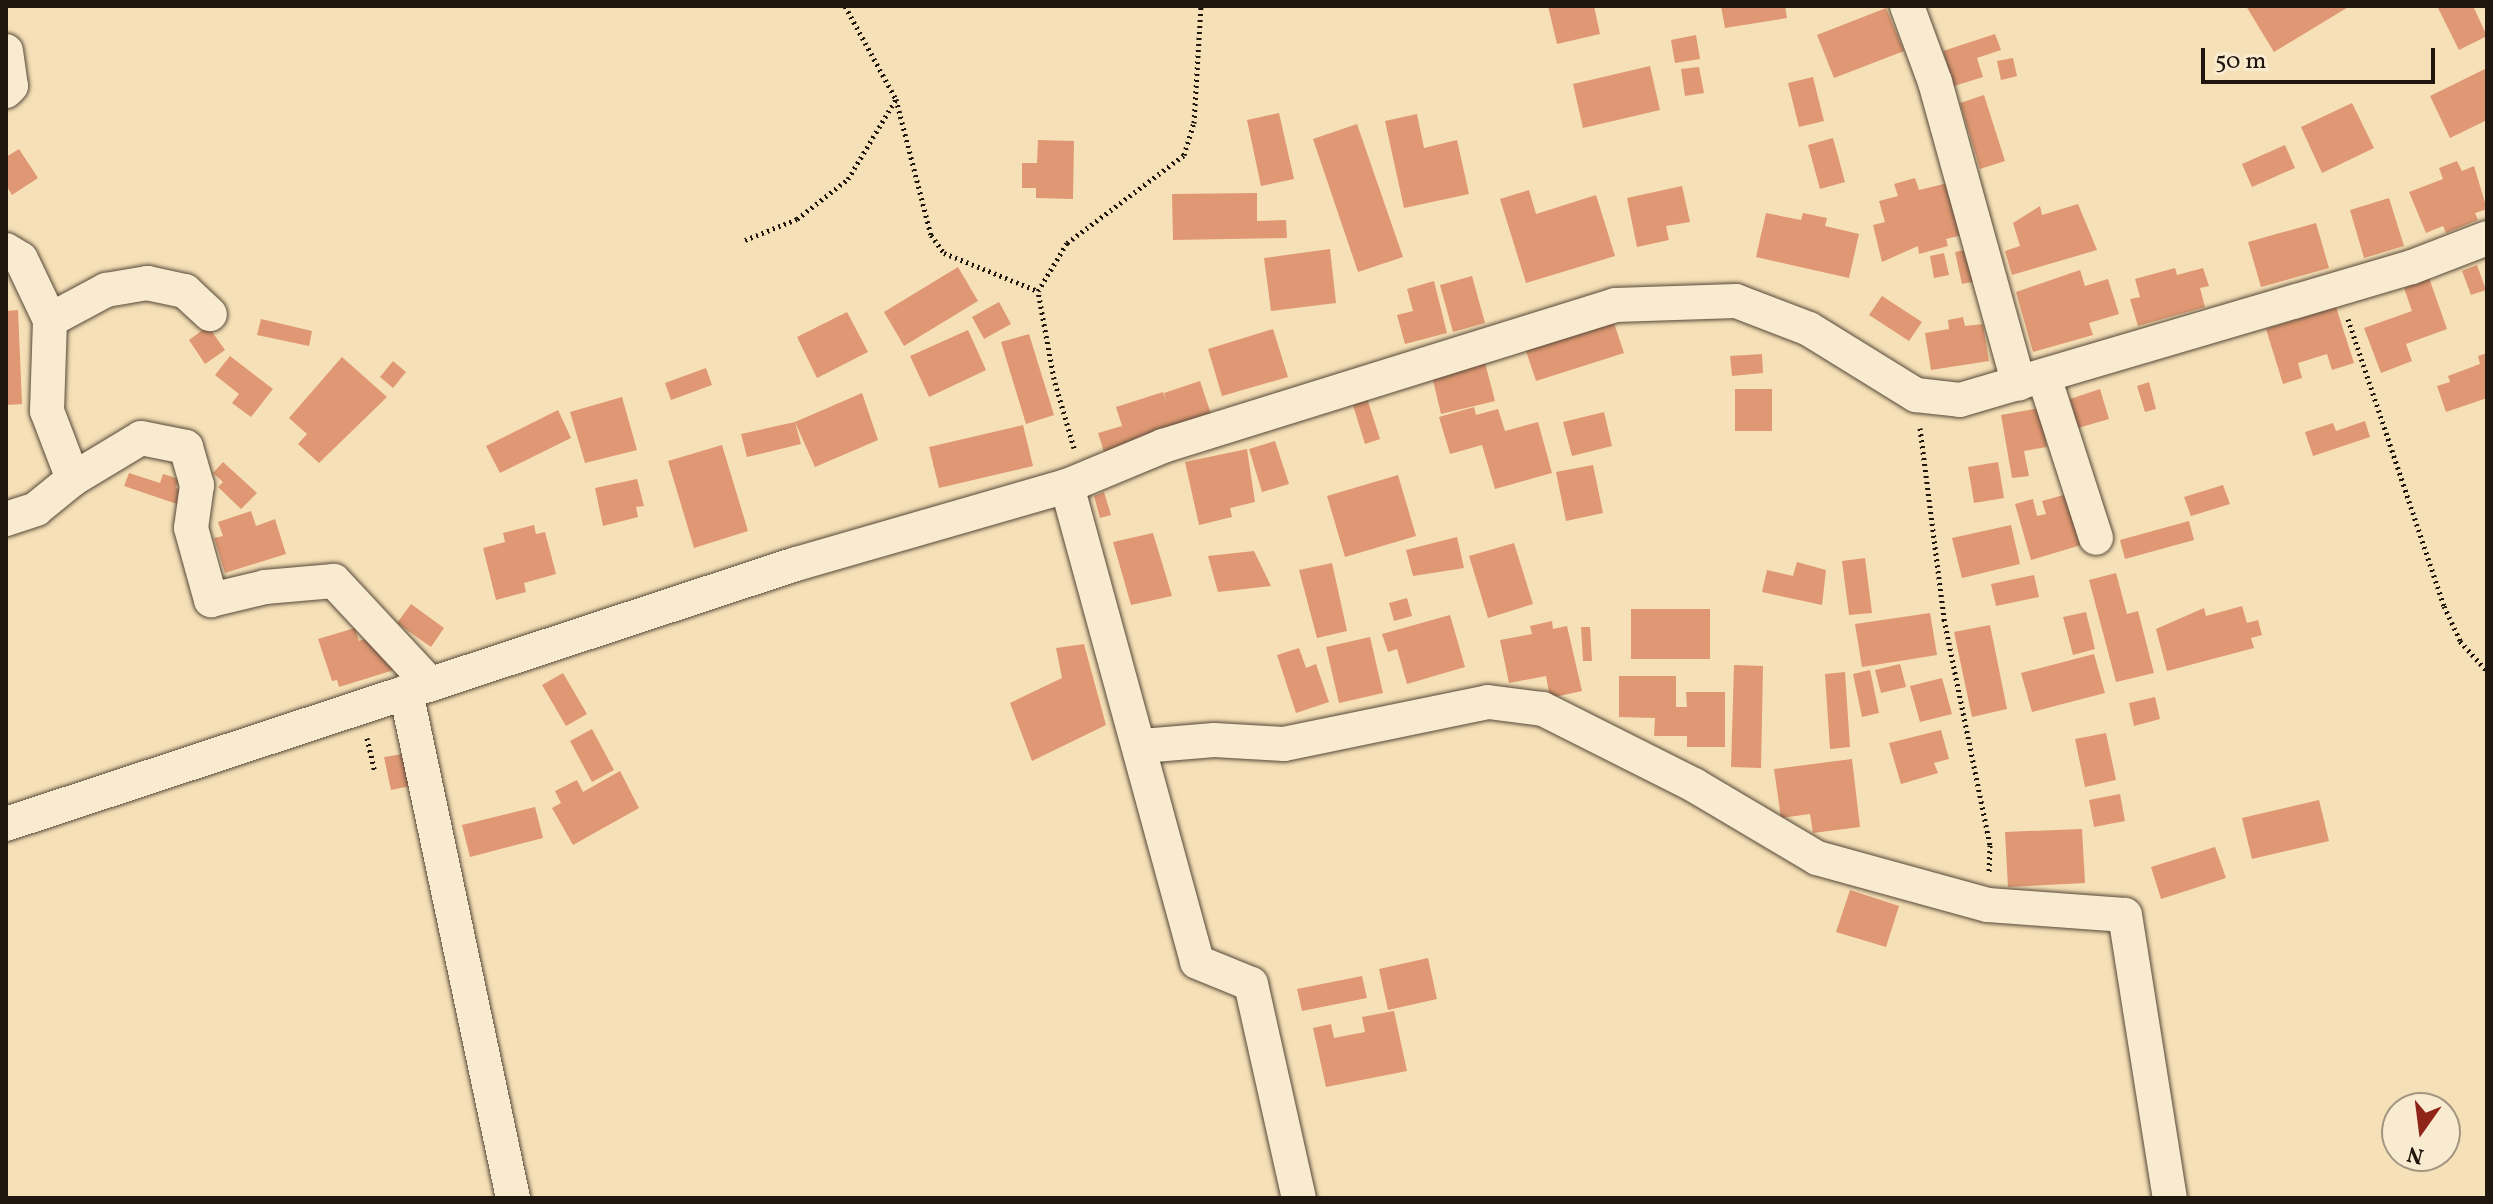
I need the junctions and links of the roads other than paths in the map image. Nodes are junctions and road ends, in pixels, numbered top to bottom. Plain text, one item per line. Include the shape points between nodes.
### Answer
1 (1907, 6) edge
2 (6, 51) edge
3 (6, 91) edge
4 (2487, 238) edge
5 (6, 250) edge
6 (210, 314) dead end
7 (50, 320) junction
8 (2032, 380) junction
9 (73, 479) junction
10 (1075, 482) junction
11 (6, 519) edge
12 (2096, 538) dead end
13 (418, 688) junction
14 (1142, 746) junction
15 (6, 824) edge
16 (513, 1198) edge
17 (1299, 1198) edge
18 (2170, 1198) edge

1 - 8 street
2 - 3 street via 11,86
4 - 8 street
5 - 7 street via 21,259
6 - 7 street via 185,291 147,283 106,290
7 - 9 street via 47,411
8 - 10 street via 1960,400 1916,395 1809,329 1736,301 1615,305 1163,446
8 - 12 street
9 - 11 street via 36,509
9 - 13 street via 141,438 186,447 197,485 191,528 206,614 265,587 334,581
10 - 13 street via 796,564
10 - 14 street
13 - 15 street
13 - 16 street
14 - 17 street via 1197,962 1251,984
14 - 18 street via 1214,740 1284,744 1488,702 1543,709 1694,785 1817,858 1988,905 2125,915

